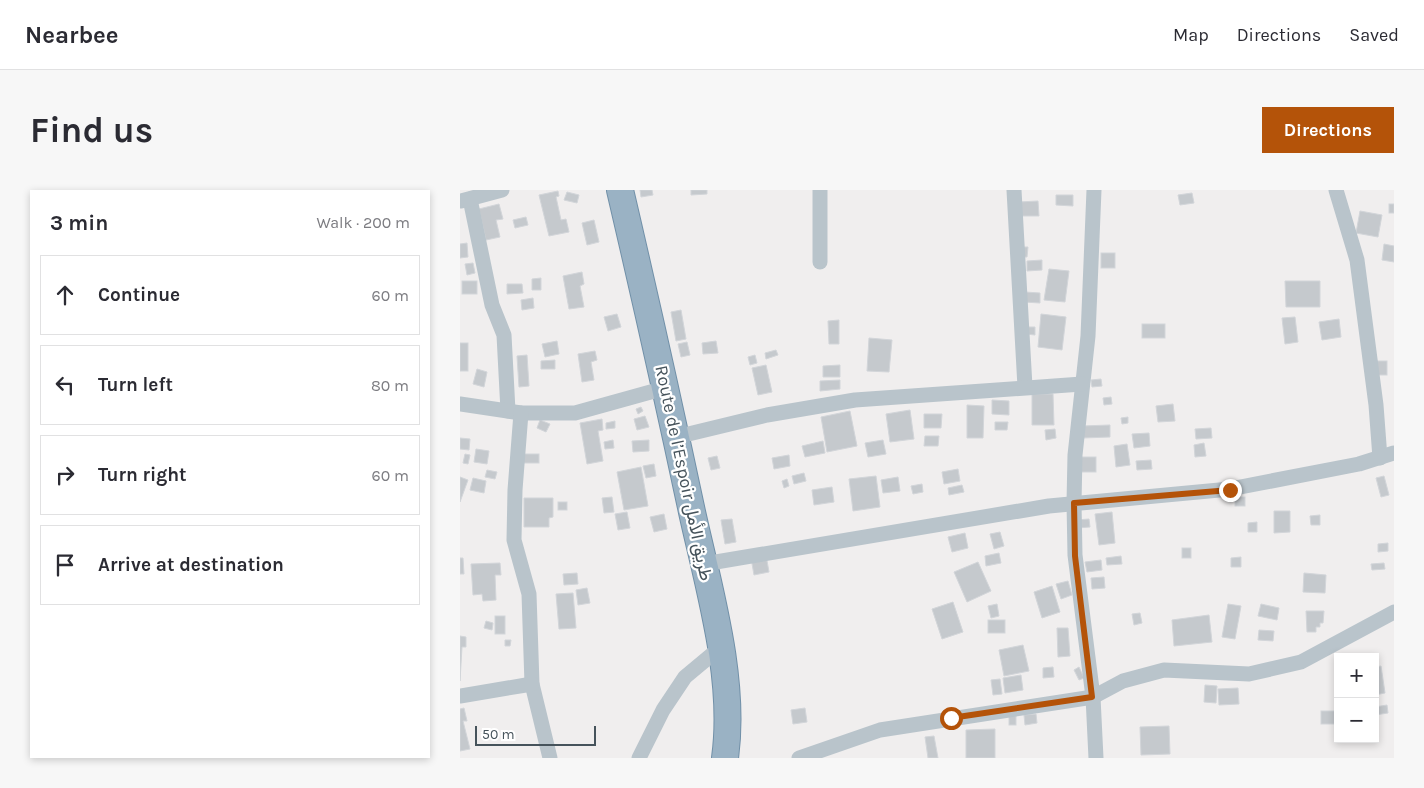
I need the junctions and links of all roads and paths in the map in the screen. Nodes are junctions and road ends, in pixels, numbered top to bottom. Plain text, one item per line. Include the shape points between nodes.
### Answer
1 (502, 190) edge
2 (620, 190) edge
3 (820, 190) edge
4 (1014, 190) edge
5 (1094, 190) edge
6 (1336, 190) edge
7 (465, 200) edge
8 (820, 262) dead end
9 (1082, 384) junction
10 (1025, 387) junction
11 (665, 388) junction
12 (460, 404) edge
13 (514, 412) junction
14 (676, 437) junction
15 (1387, 456) edge
16 (1074, 503) junction
17 (704, 564) junction
18 (1394, 612) edge
19 (721, 647) junction
20 (532, 684) junction
21 (460, 696) edge
22 (1092, 697) junction
23 (550, 758) edge
24 (639, 758) edge
25 (725, 758) edge
26 (799, 758) edge
27 (1096, 758) edge

1 - 7 street
2 - 11 highway, Route de l’Espoir طريق الأمل
3 - 8 street
4 - 10 street
5 - 9 street
6 - 15 street via 1357,260 1376,405
7 - 13 street via 492,305 504,335
9 - 10 street
9 - 16 street
10 - 14 street via 855,400 767,415
11 - 13 street via 575,413
11 - 14 highway, Route de l’Espoir طريق الأمل
12 - 13 street
13 - 20 street via 514,540 529,594
14 - 17 highway, Route de l’Espoir طريق الأمل
15 - 16 street via 1230,490
16 - 17 street
16 - 22 street via 1075,556
17 - 19 highway, Route de l’Espoir طريق الأمل
18 - 22 street via 1301,662 1249,674 1164,670 1123,681
19 - 24 street via 685,677
19 - 25 highway, Route de l’Espoir طريق الأمل via 728,710
20 - 21 street
20 - 23 street
22 - 26 street via 880,730
22 - 27 street

